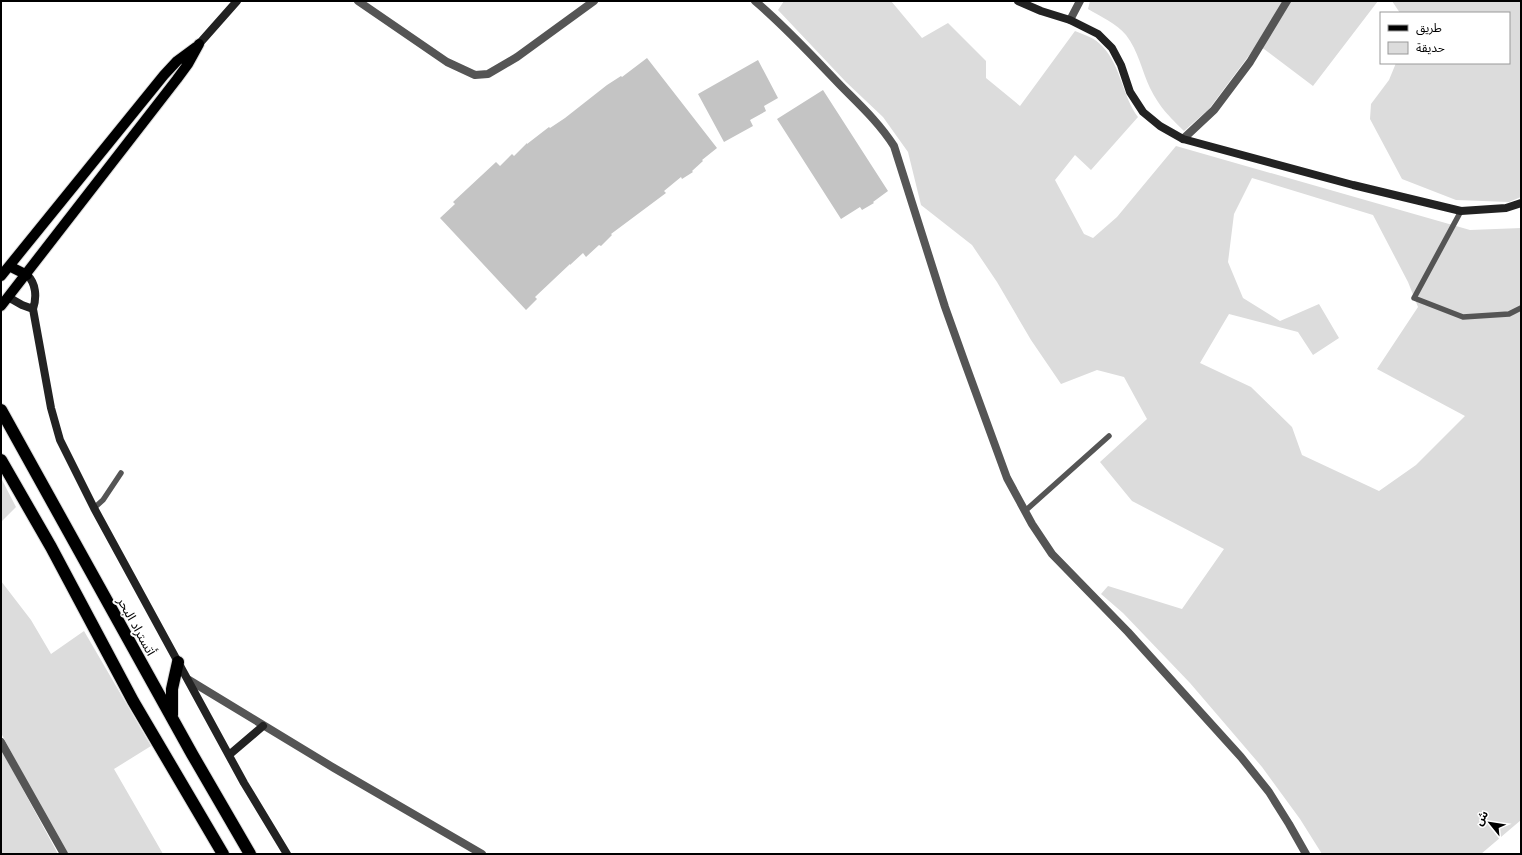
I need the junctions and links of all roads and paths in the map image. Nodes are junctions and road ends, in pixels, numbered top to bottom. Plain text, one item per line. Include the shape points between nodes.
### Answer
1 (237, 1) edge
2 (358, 1) edge
3 (594, 1) edge
4 (755, 1) edge
5 (1018, 1) edge
6 (1080, 1) edge
7 (1287, 1) edge
8 (1070, 20) junction
9 (199, 44) junction
10 (1183, 139) junction
11 (1521, 203) edge
12 (1461, 211) junction
13 (9, 266) junction
14 (27, 275) junction
15 (1, 276) edge
16 (5, 294) edge
17 (1, 306) edge
18 (1521, 308) edge
19 (33, 309) junction
20 (1, 410) edge
21 (1109, 436) dead end
22 (1, 460) edge
23 (121, 473) dead end
24 (94, 508) junction
25 (1024, 511) junction
26 (178, 662) junction
27 (189, 680) junction
28 (172, 718) junction
29 (263, 726) junction
30 (1, 742) edge
31 (229, 755) junction
32 (64, 854) edge
33 (223, 854) edge
34 (250, 854) edge
35 (287, 854) edge
36 (482, 854) edge
37 (1306, 854) edge

1 - 9 street
2 - 3 street via 447,62 475,75 488,74 517,57
4 - 25 street via 821,64 885,132 894,146 945,307 1007,478
5 - 8 street
6 - 8 street
7 - 10 street via 1250,62 1214,110
8 - 10 street via 1098,34 1112,48 1130,92 1144,112 1160,126
9 - 13 main road via 164,75
9 - 14 main road via 177,80
10 - 12 street
11 - 12 street via 1506,208
12 - 18 lane via 1414,298 1463,317 1509,314
13 - 14 main road
13 - 15 main road
14 - 16 main road
14 - 19 street via 34,283 36,302
16 - 17 main road
16 - 19 street
19 - 24 street via 50,408 60,440
20 - 28 highway, أتستراد البحر
21 - 25 lane
22 - 33 highway via 51,547 133,701
23 - 24 lane via 103,500
24 - 26 street
25 - 37 street via 1052,554 1128,632 1241,757 1269,792
26 - 27 street
26 - 28 highway via 172,689
27 - 29 street
27 - 31 street
28 - 34 highway, أتستراد البحر
29 - 31 street
29 - 36 street
30 - 32 street
31 - 35 street

